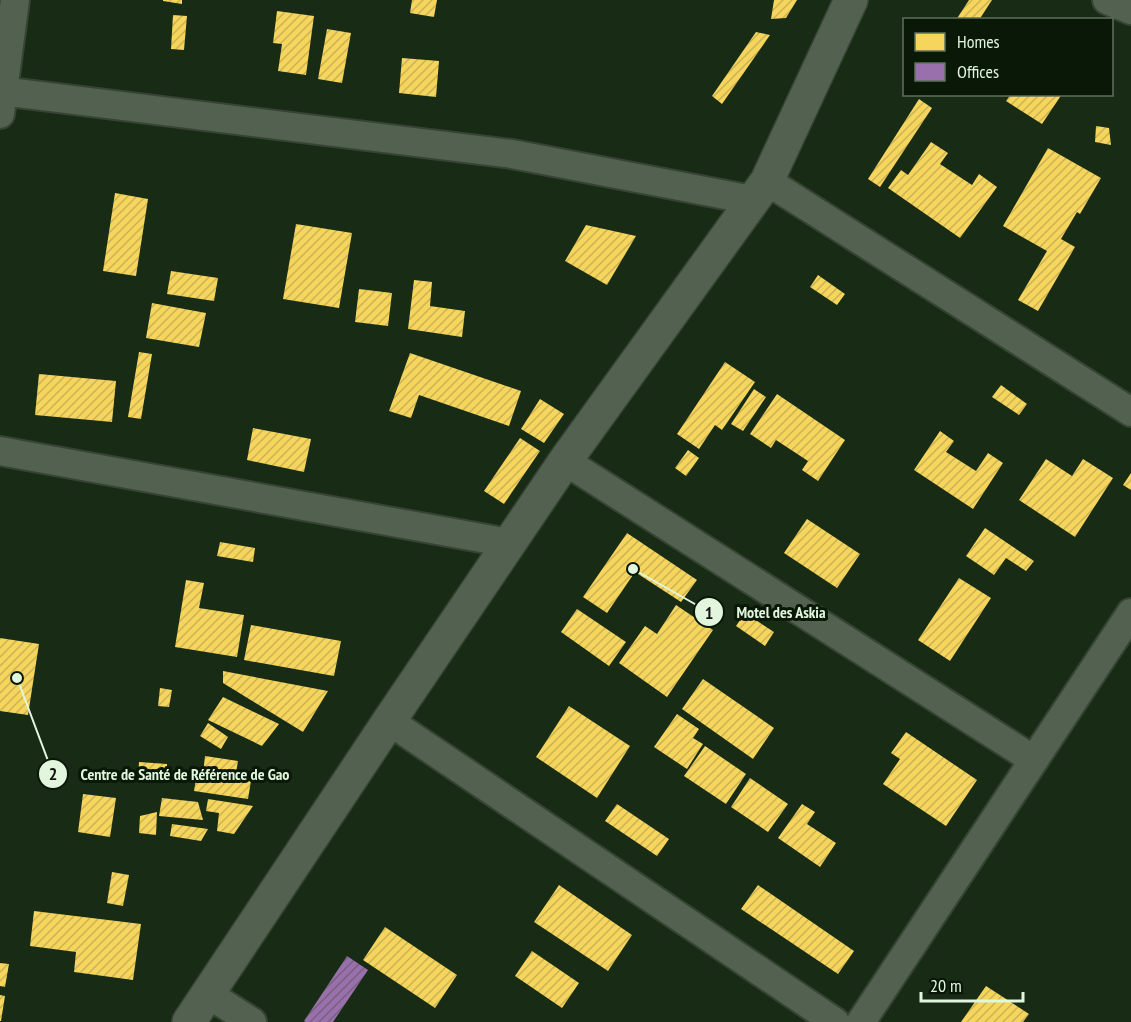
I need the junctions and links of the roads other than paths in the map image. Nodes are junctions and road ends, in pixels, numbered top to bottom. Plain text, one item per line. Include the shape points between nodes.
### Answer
1 (15, 0) edge
2 (851, 0) edge
3 (1107, 0) edge
4 (1131, 10) edge
5 (1, 99) edge
6 (759, 190) junction
7 (1131, 412) edge
8 (0, 451) edge
9 (565, 461) junction
10 (509, 543) junction
11 (1131, 613) edge
12 (389, 721) junction
13 (1034, 760) junction
14 (208, 994) junction
15 (189, 1022) edge
16 (252, 1022) edge
17 (834, 1022) edge
18 (861, 1022) edge

1 - 5 street
2 - 6 street
3 - 4 street
5 - 6 street via 512,154
6 - 7 street
6 - 9 street
8 - 10 street
9 - 10 street
9 - 13 street
10 - 12 street
11 - 13 street
12 - 14 street
12 - 17 street
13 - 18 street
14 - 15 street
14 - 16 street

